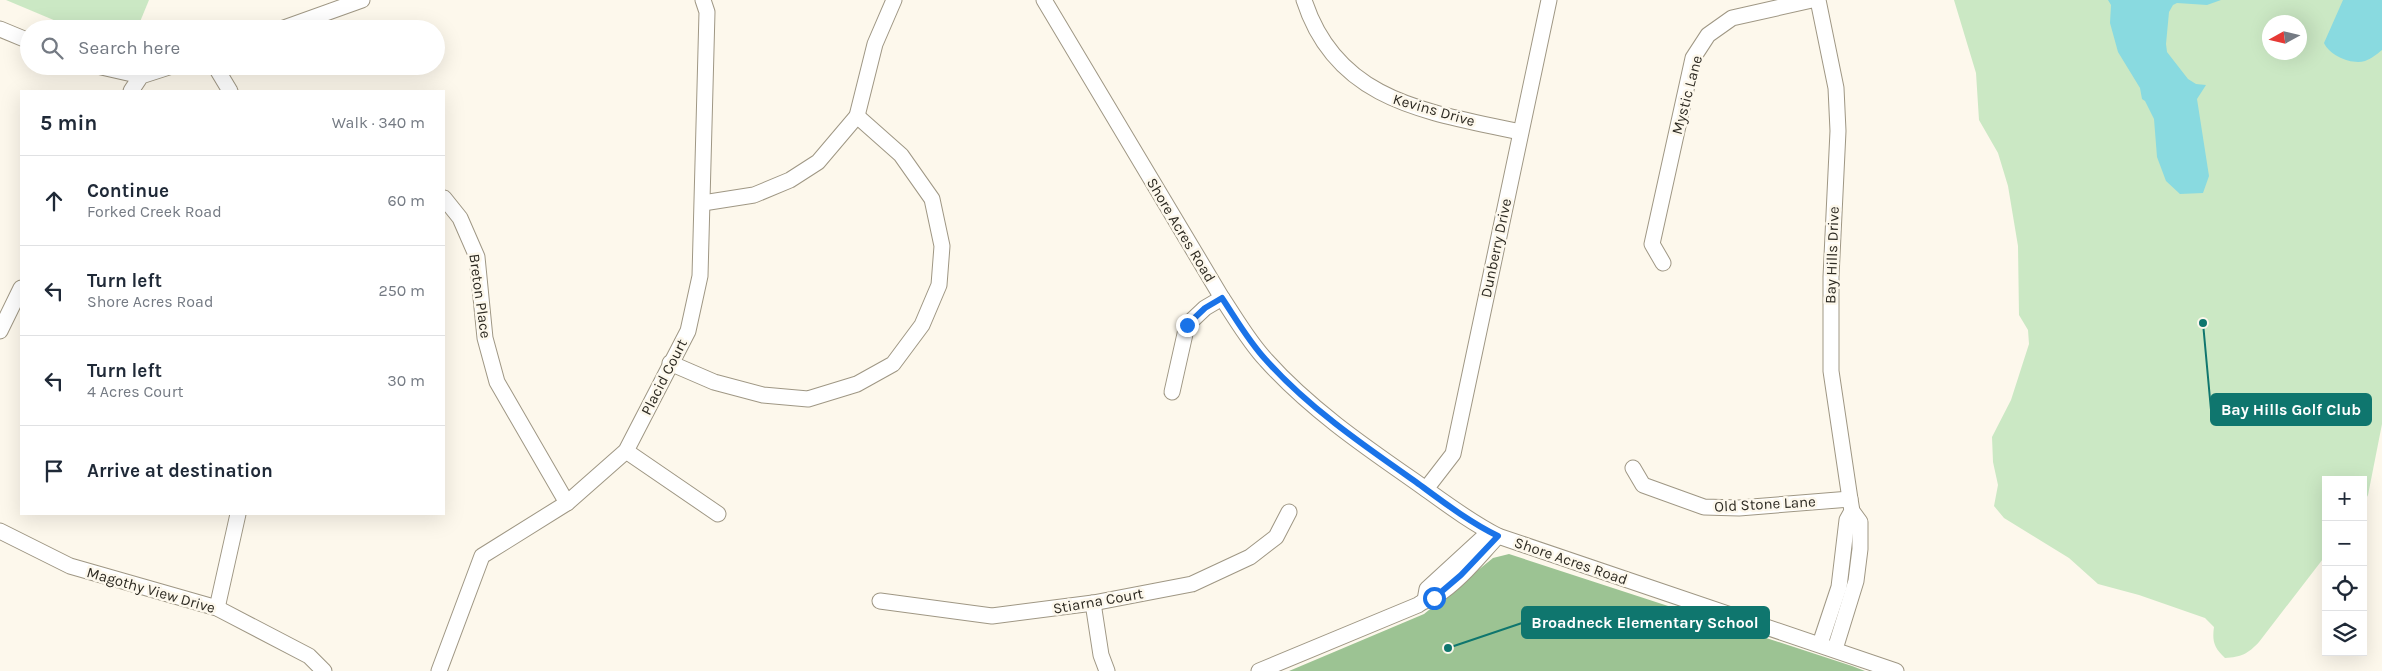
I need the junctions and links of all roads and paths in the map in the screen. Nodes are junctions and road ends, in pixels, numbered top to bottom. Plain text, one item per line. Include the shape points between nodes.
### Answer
1 (362, 0) edge
2 (704, 0) edge
3 (894, 0) edge
4 (1044, 0) edge
5 (1304, 0) edge
6 (1549, 0) edge
7 (1812, 0) edge
8 (1818, 0) edge
9 (306, 20) edge
10 (0, 29) edge
11 (20, 37) edge
12 (137, 75) edge
13 (144, 75) edge
14 (220, 75) edge
15 (141, 76) junction
16 (132, 90) edge
17 (229, 90) edge
18 (857, 116) junction
19 (1520, 132) junction
20 (445, 199) edge
21 (703, 203) junction
22 (1663, 263) dead end
23 (20, 290) edge
24 (1222, 298) junction
25 (0, 331) edge
26 (670, 363) junction
27 (1172, 392) dead end
28 (626, 452) junction
29 (1633, 468) dead end
30 (1426, 489) junction
31 (567, 503) junction
32 (1851, 505) junction
33 (1288, 512) dead end
34 (718, 514) dead end
35 (238, 515) edge
36 (0, 530) edge
37 (1494, 534) junction
38 (880, 601) dead end
39 (1093, 603) junction
40 (217, 608) junction
41 (1820, 644) junction
42 (1835, 649) junction
43 (324, 671) edge
44 (440, 671) edge
45 (1107, 671) edge
46 (1259, 671) edge
47 (1896, 671) edge

1 - 9 street
2 - 21 street, Placid Court via 707,12
3 - 18 street via 875,44
4 - 24 street, Shore Acres Road
5 - 19 street, Kevins Drive via 1332,53 1350,72 1386,97 1438,114
6 - 19 street, Dunberry Drive
7 - 22 street, Mystic Lane via 1732,18 1708,35 1693,58 1652,244
8 - 32 street, Bay Hills Drive via 1836,88 1838,131 1831,371
10 - 11 street
12 - 15 street
13 - 15 street
14 - 17 street
15 - 16 street
18 - 21 street via 818,162 790,180 754,195
18 - 26 street via 901,155 932,199 942,246 939,285 922,326 893,364 857,384 808,399 763,395 714,382
19 - 30 street, Dunberry Drive via 1453,454
20 - 31 street, Breton Place via 460,218 477,257 484,338 498,382
21 - 26 street, Placid Court via 700,276 688,332
23 - 25 street
24 - 27 street via 1187,325
24 - 30 street, Shore Acres Road via 1266,360 1294,387 1361,443
26 - 28 street, Placid Court
28 - 31 street, Placid Court
28 - 34 street
29 - 32 street, Old Stone Lane via 1643,485 1704,507
30 - 37 street, Shore Acres Road
31 - 44 street, Placid Court via 482,556
32 - 41 street, Bay Hills Drive via 1839,587
32 - 42 street, Bay Hills Drive via 1860,522 1860,549 1856,581
33 - 39 street, Stiarna Court via 1276,537 1263,547 1192,584
35 - 40 street
36 - 40 street, Magothy View Drive via 70,566
37 - 41 street, Shore Acres Road
37 - 46 street via 1461,575 1434,598
38 - 39 street, Stiarna Court via 992,616
39 - 45 street
40 - 43 street, Magothy View Drive via 309,656
41 - 42 street, Shore Acres Road
42 - 47 street, Shore Acres Road

